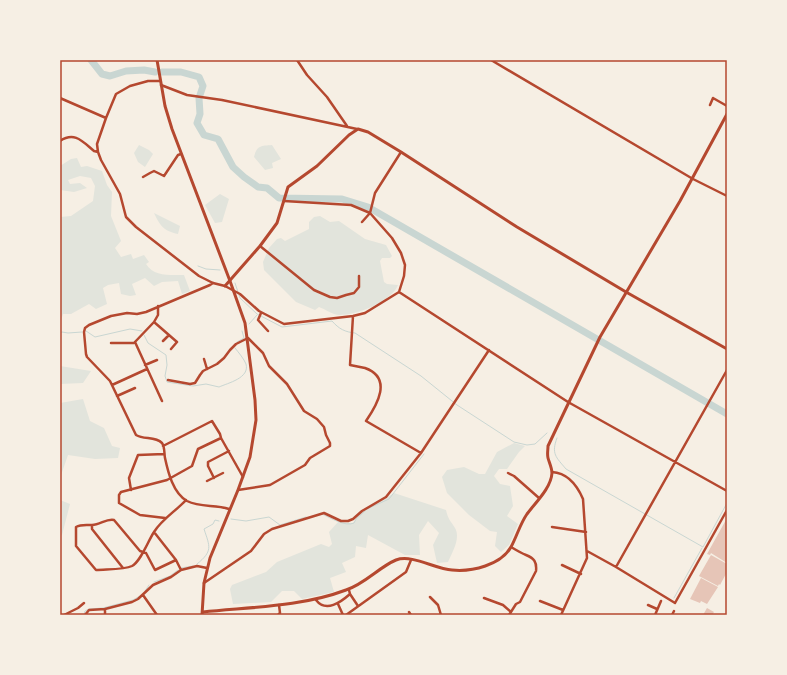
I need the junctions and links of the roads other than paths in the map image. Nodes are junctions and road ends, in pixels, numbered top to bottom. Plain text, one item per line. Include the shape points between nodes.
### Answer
1 (160, 60) edge
2 (297, 60) edge
3 (491, 60) edge
4 (157, 62) edge
5 (160, 80) junction
6 (161, 85) junction
7 (60, 98) edge
8 (710, 105) dead end
9 (727, 106) edge
10 (727, 114) edge
11 (106, 118) junction
12 (348, 127) junction
13 (358, 129) junction
14 (60, 141) edge
15 (98, 152) junction
16 (401, 152) junction
17 (181, 154) junction
18 (144, 177) dead end
19 (693, 178) junction
20 (727, 196) edge
21 (283, 201) junction
22 (370, 213) junction
23 (362, 222) dead end
24 (260, 246) junction
25 (359, 276) dead end
26 (230, 281) junction
27 (213, 283) junction
28 (225, 286) junction
29 (234, 292) junction
30 (399, 292) junction
31 (626, 292) junction
32 (158, 306) junction
33 (261, 313) junction
34 (353, 316) junction
35 (154, 322) junction
36 (268, 331) dead end
37 (168, 335) junction
38 (248, 338) junction
39 (163, 341) dead end
40 (135, 342) junction
41 (111, 343) dead end
42 (171, 348) dead end
43 (727, 348) edge
44 (489, 350) junction
45 (204, 359) dead end
46 (157, 360) dead end
47 (146, 365) junction
48 (147, 369) junction
49 (207, 369) junction
50 (727, 370) edge
51 (168, 380) dead end
52 (112, 384) junction
53 (135, 388) dead end
54 (117, 396) junction
55 (162, 401) dead end
56 (568, 402) junction
57 (221, 438) junction
58 (163, 446) junction
59 (229, 451) junction
60 (421, 453) junction
61 (164, 454) junction
62 (675, 462) junction
63 (552, 472) junction
64 (223, 473) dead end
65 (508, 473) dead end
66 (243, 477) junction
67 (170, 478) junction
68 (214, 478) junction
69 (207, 481) dead end
70 (131, 490) junction
71 (238, 490) junction
72 (727, 491) edge
73 (539, 498) junction
74 (186, 500) junction
75 (229, 509) junction
76 (727, 510) edge
77 (166, 518) junction
78 (92, 525) junction
79 (552, 527) dead end
80 (154, 532) junction
81 (586, 532) junction
82 (511, 547) junction
83 (587, 551) junction
84 (143, 552) junction
85 (176, 560) junction
86 (411, 560) junction
87 (562, 565) dead end
88 (616, 567) junction
89 (123, 568) junction
90 (207, 568) junction
91 (181, 570) junction
92 (581, 574) junction
93 (204, 583) junction
94 (349, 590) junction
95 (350, 594) junction
96 (143, 595) junction
97 (430, 597) dead end
98 (484, 598) dead end
99 (316, 600) junction
100 (540, 601) dead end
101 (661, 601) dead end
102 (84, 603) dead end
103 (279, 604) junction
104 (338, 604) junction
105 (648, 605) dead end
106 (358, 606) junction
107 (657, 608) junction
108 (105, 609) junction
109 (674, 611) dead end
110 (202, 613) edge
111 (510, 613) edge
112 (562, 613) edge
113 (64, 615) edge
114 (86, 615) edge
115 (105, 615) edge
116 (157, 615) edge
117 (278, 615) edge
118 (345, 615) edge
119 (441, 615) edge
120 (567, 615) edge
121 (654, 615) edge
122 (672, 615) edge

1 - 4 street
2 - 12 street
3 - 19 street
4 - 5 street
5 - 6 street
5 - 11 street via 136,84 121,90 112,101
6 - 12 street via 187,95
6 - 17 street
7 - 11 street
8 - 9 street via 713,98
10 - 19 street
11 - 15 street via 99,137
12 - 13 street
13 - 16 street via 368,132
13 - 21 street via 317,166 292,184
14 - 15 street via 71,136 76,137 94,152
15 - 27 street via 116,184 130,222 186,267
16 - 22 street via 375,193
16 - 31 street via 517,227
17 - 18 street via 164,176 154,172
17 - 26 street
19 - 20 street
19 - 31 street
21 - 22 street via 351,205
21 - 24 street via 277,224
22 - 23 street
22 - 30 street via 392,238 401,253 405,265
24 - 25 street via 314,290 330,297 337,298 354,292 359,287
24 - 26 street
26 - 28 street
26 - 29 street
27 - 28 street
27 - 32 street
28 - 29 street
29 - 33 street via 240,294
29 - 38 street
30 - 34 street via 365,313
30 - 44 street
31 - 43 street
31 - 56 street via 600,337
32 - 35 street via 158,315
32 - 52 street via 137,314 111,316 85,328 87,357
33 - 34 street via 284,324
33 - 36 street via 258,320
34 - 60 street via 350,365 366,368 374,373 379,378 381,389 376,406 366,421
35 - 37 street
35 - 40 street
37 - 39 street
37 - 42 street via 176,342
38 - 49 street via 236,344 224,358
38 - 66 street via 256,420
38 - 71 street via 263,353 269,366 287,384 304,411 324,427 330,446 310,458 305,465 270,485
40 - 41 street
40 - 47 street
44 - 56 street
44 - 60 street
45 - 49 street
46 - 47 street
47 - 48 street
48 - 52 street
48 - 55 street
49 - 51 street via 195,383
50 - 62 street
52 - 54 street
53 - 54 street
54 - 58 street via 136,435 156,439
56 - 62 street
56 - 63 street via 548,446
57 - 58 street via 212,421
57 - 59 street
57 - 67 street via 198,449 192,466
58 - 61 street
59 - 66 street
59 - 68 street via 208,462
60 - 93 street via 386,497 348,521 322,514 272,529 264,534 251,551
61 - 67 street
61 - 70 street via 138,455 129,478
62 - 72 street
62 - 88 street
63 - 73 street via 548,486
63 - 81 street via 560,472 567,477 581,493
64 - 68 street
65 - 73 street
66 - 71 street
67 - 70 street
67 - 74 street
68 - 69 street
70 - 77 street via 121,492 119,504 140,515
71 - 75 street
73 - 82 street via 521,524
74 - 75 street via 201,506 222,506
74 - 77 street
75 - 90 street
76 - 88 street via 675,603
77 - 80 street
78 - 84 street via 114,520
78 - 89 street via 92,529
78 - 89 street via 76,527 76,546 96,570
79 - 81 street
80 - 84 street
80 - 85 street
81 - 83 street
82 - 86 street via 495,562 466,570 451,570
82 - 111 street via 530,556 537,566 520,602
83 - 88 street
83 - 92 street
84 - 85 street via 155,570
84 - 89 street via 133,566
85 - 91 street
86 - 94 street via 396,560
86 - 106 street via 406,572
87 - 92 street
90 - 91 street via 197,566
90 - 93 street
91 - 96 street via 153,584
92 - 112 street
93 - 110 street
94 - 95 street
94 - 99 street
95 - 104 street
95 - 106 street
96 - 108 street via 132,602
96 - 116 street
97 - 119 street via 438,605
98 - 111 street via 503,605
99 - 103 street
99 - 104 street via 326,606
100 - 112 street
101 - 107 street
102 - 113 street
103 - 110 street
103 - 117 street
104 - 118 street
105 - 107 street
106 - 118 street
107 - 121 street
108 - 114 street via 89,610
108 - 115 street
109 - 122 street
112 - 120 street

